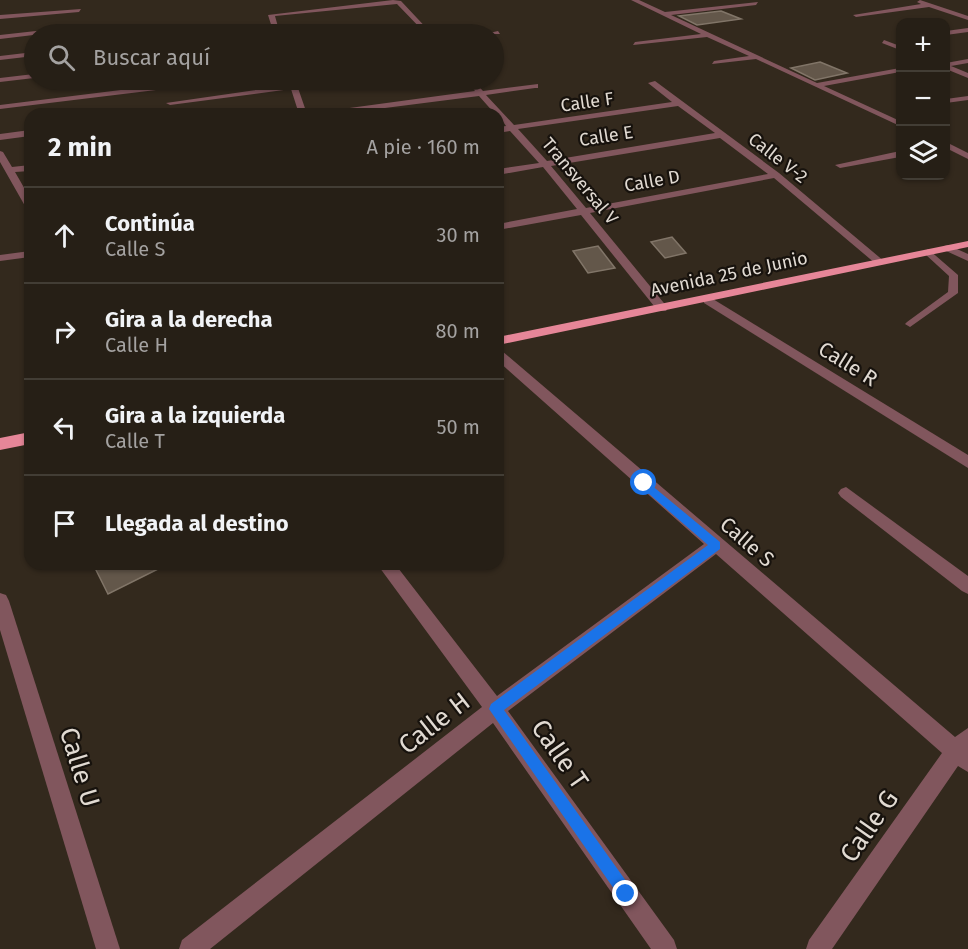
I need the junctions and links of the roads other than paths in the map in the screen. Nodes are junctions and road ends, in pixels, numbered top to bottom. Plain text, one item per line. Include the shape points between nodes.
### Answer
1 (68, 0) edge
2 (634, 0) edge
3 (915, 0) edge
4 (756, 3) dead end
5 (929, 5) junction
6 (79, 10) junction
7 (664, 14) junction
8 (856, 15) dead end
9 (0, 17) edge
10 (968, 18) edge
11 (88, 24) edge
12 (273, 24) edge
13 (420, 24) edge
14 (968, 30) edge
15 (950, 32) edge
16 (24, 34) edge
17 (708, 35) junction
18 (0, 37) edge
19 (885, 42) dead end
20 (635, 44) dead end
21 (896, 46) edge
22 (24, 55) edge
23 (758, 57) junction
24 (0, 58) edge
25 (968, 61) edge
26 (714, 63) dead end
27 (950, 65) edge
28 (950, 68) edge
29 (896, 71) edge
30 (968, 76) edge
31 (24, 77) edge
32 (0, 80) edge
33 (652, 83) dead end
34 (817, 85) junction
35 (535, 86) dead end
36 (136, 90) edge
37 (155, 90) edge
38 (250, 90) edge
39 (295, 90) edge
40 (477, 90) edge
41 (480, 94) junction
42 (968, 98) edge
43 (950, 100) edge
44 (170, 103) junction
45 (681, 103) junction
46 (0, 106) edge
47 (174, 108) edge
48 (301, 108) edge
49 (368, 108) edge
50 (494, 108) edge
51 (889, 111) dead end
52 (877, 112) junction
53 (504, 118) edge
54 (896, 122) edge
55 (514, 128) junction
56 (504, 129) edge
57 (24, 135) edge
58 (720, 135) junction
59 (0, 137) edge
60 (950, 148) edge
61 (896, 155) edge
62 (1, 156) edge
63 (968, 156) edge
64 (544, 163) junction
65 (840, 165) dead end
66 (24, 169) edge
67 (9, 170) junction
68 (504, 171) edge
69 (776, 176) junction
70 (24, 196) edge
71 (584, 210) junction
72 (504, 225) edge
73 (968, 244) edge
74 (948, 248) junction
75 (928, 252) junction
76 (24, 255) edge
77 (0, 258) edge
78 (968, 258) edge
79 (880, 262) junction
80 (708, 300) junction
81 (662, 308) junction
82 (910, 324) dead end
83 (504, 340) edge
84 (504, 359) edge
85 (24, 439) edge
86 (0, 444) edge
87 (968, 462) edge
88 (846, 493) dead end
89 (716, 545) junction
90 (390, 570) edge
91 (968, 586) edge
92 (0, 600) edge
93 (495, 709) junction
94 (964, 750) edge
95 (108, 949) edge
96 (191, 949) edge
97 (665, 949) edge
98 (818, 949) edge

1 - 6 street
2 - 7 street
3 - 5 street
4 - 7 street
5 - 8 street
5 - 10 street
6 - 9 street
6 - 11 street
7 - 17 street
12 - 13 street via 270,17 278,13 399,2
14 - 15 street
16 - 18 street
17 - 20 street
17 - 23 street
19 - 21 street
22 - 24 street
23 - 26 street
23 - 34 street
25 - 27 street
28 - 30 street
29 - 34 street
31 - 32 street
33 - 45 street, Calle V-2
34 - 52 street
35 - 41 street
36 - 46 street
37 - 44 street
38 - 44 street
39 - 48 street
40 - 41 street, Transversal V
41 - 49 street
41 - 50 street, Transversal V
42 - 43 street
44 - 47 street
45 - 55 street, Calle F
45 - 58 street, Calle V-2
51 - 52 street
52 - 54 street
53 - 55 street, Transversal V
55 - 56 street, Calle F
55 - 64 street, Transversal V
57 - 59 street
58 - 64 street, Calle E
58 - 69 street, Calle V-2
60 - 63 street
61 - 65 street
62 - 67 street
64 - 68 street, Calle E
64 - 71 street, Transversal V
66 - 67 street
67 - 70 street
69 - 71 street, Calle D
69 - 79 street, Calle V-2
71 - 72 street, Calle D
71 - 81 street, Transversal V
73 - 74 highway, Avenida 25 de Junio
74 - 75 highway, Avenida 25 de Junio
74 - 78 street
75 - 79 highway, Avenida 25 de Junio
75 - 82 lane via 954,275 953,293
76 - 77 street
79 - 80 highway, Avenida 25 de Junio
80 - 81 highway, Avenida 25 de Junio
80 - 87 street, Calle R
81 - 83 highway, Avenida 25 de Junio
84 - 89 street, Calle S
85 - 86 highway
88 - 91 street
89 - 93 street, Calle H
89 - 94 street, Calle S
90 - 93 street, Calle T
92 - 95 street, Calle U
93 - 96 street, Calle H
93 - 97 street, Calle T
94 - 98 street, Calle G

